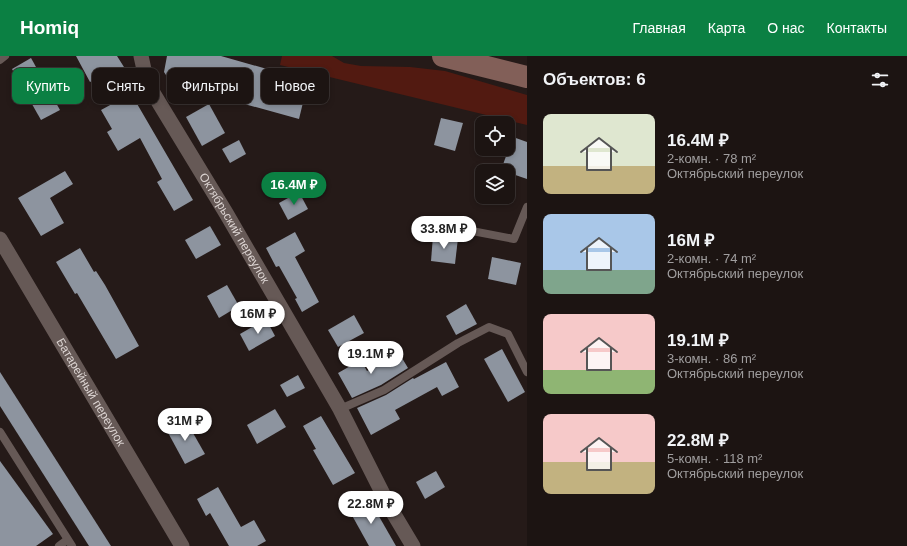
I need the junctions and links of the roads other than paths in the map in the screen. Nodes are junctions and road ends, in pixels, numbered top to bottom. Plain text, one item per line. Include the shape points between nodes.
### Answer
1 (5, 56) edge
2 (141, 56) edge
3 (444, 56) edge
4 (0, 60) edge
5 (527, 77) edge
6 (527, 207) edge
7 (452, 227) dead end
8 (0, 239) edge
9 (527, 372) edge
10 (340, 409) junction
11 (0, 432) edge
12 (70, 543) edge
13 (59, 546) edge
14 (182, 546) edge
15 (413, 546) edge

1 - 4 lane
2 - 10 street, Октябрьский переулок via 147,83
3 - 5 main road
6 - 7 lane via 514,239
8 - 14 street, Батарейный переулок
9 - 10 lane via 508,334 489,327 458,343 384,390
10 - 15 street, Октябрьский переулок via 389,506
11 - 12 lane
12 - 13 lane

